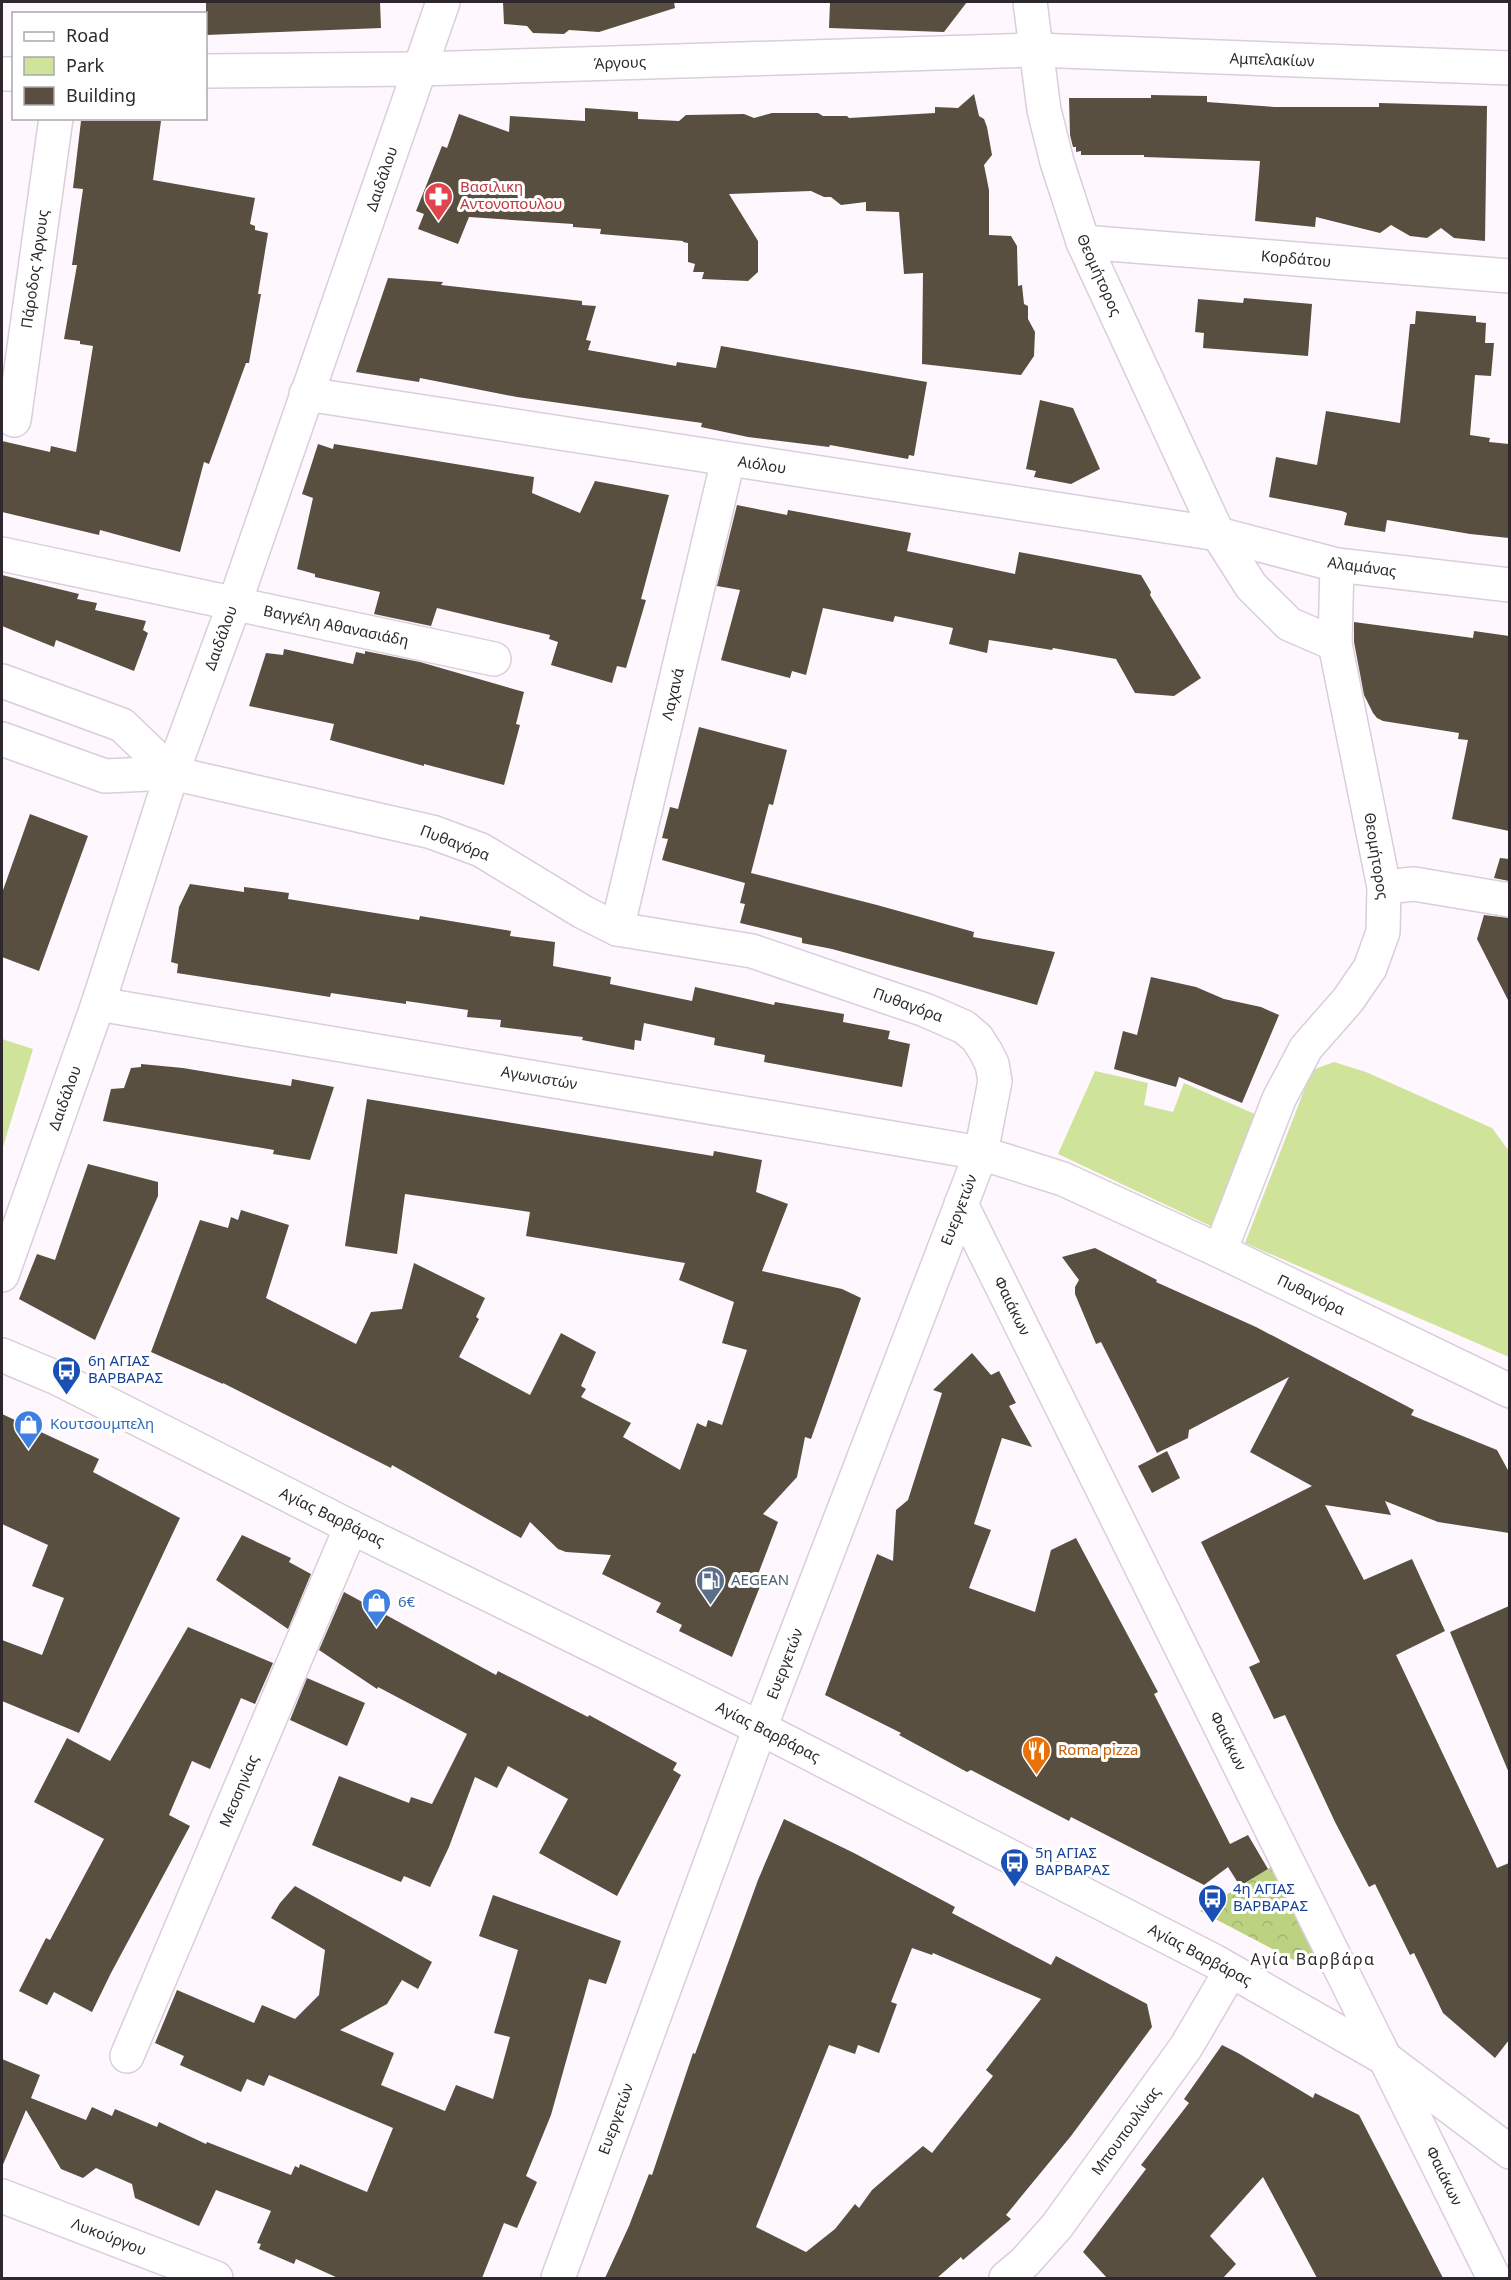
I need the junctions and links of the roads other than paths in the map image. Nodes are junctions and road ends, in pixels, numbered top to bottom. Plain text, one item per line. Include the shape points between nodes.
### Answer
1 (443, 2) edge
2 (1029, 2) edge
3 (1035, 50) junction
4 (1509, 68) edge
5 (420, 69) junction
6 (207, 71) edge
7 (56, 120) edge
8 (1083, 242) junction
9 (1509, 276) edge
10 (306, 394) junction
11 (14, 420) dead end
12 (728, 460) junction
13 (1218, 534) junction
14 (2, 554) edge
15 (1337, 565) junction
16 (1509, 585) edge
17 (234, 605) junction
18 (1335, 644) junction
19 (494, 659) dead end
20 (2, 681) edge
21 (2, 739) edge
22 (172, 773) junction
23 (1384, 887) junction
24 (1509, 900) edge
25 (617, 929) junction
26 (98, 1004) junction
27 (981, 1153) junction
28 (961, 1204) junction
29 (1220, 1251) junction
30 (2, 1275) edge
31 (2, 1355) edge
32 (1509, 1391) edge
33 (351, 1527) junction
34 (760, 1728) junction
35 (1230, 1972) junction
36 (127, 2056) dead end
37 (1386, 2058) junction
38 (1509, 2152) edge
39 (2, 2196) edge
40 (1024, 2273) edge
41 (216, 2278) edge
42 (558, 2278) edge
43 (1494, 2278) edge

1 - 5 street, Δαιδάλου
2 - 3 street, Θεομήτορος
3 - 4 street, Αμπελακίων
3 - 5 street, Άργους
3 - 8 street, Θεομήτορος via 1057,162
5 - 6 street, Άργους
5 - 10 street, Δαιδάλου
7 - 11 street, Πάροδος Άργους
8 - 9 street, Κορδάτου
8 - 13 street, Θεομήτορος
10 - 12 street, Αιόλου
10 - 17 street, Δαιδάλου
12 - 13 street, Αιόλου
12 - 25 street, Λαχανά
13 - 15 street, Αλαμάνας
13 - 18 street, Θεομήτορος via 1251,586 1289,624
14 - 17 street, Βαγγέλη Αθανασιάδη
15 - 16 street, Αλαμάνας
15 - 18 street, Θεομήτορος
17 - 19 street, Βαγγέλη Αθανασιάδη
17 - 22 street, Δαιδάλου
18 - 23 street, Θεομήτορος
20 - 22 street via 122,725
21 - 22 street, Πυθαγόρα via 105,776
22 - 25 street, Πυθαγόρα via 432,832 481,850
22 - 26 street, Δαιδάλου
23 - 24 street via 1414,884
23 - 29 street, Θεομήτορος via 1383,932 1370,968 1348,1000 1306,1047 1279,1099
25 - 27 street, Πυθαγόρα via 752,951 964,1026 986,1052 995,1081
26 - 27 street, Αγωνιστών
26 - 30 street, Δαιδάλου
27 - 28 street, Ευεργετών
27 - 29 street, Πυθαγόρα via 1063,1179
28 - 34 street, Ευεργετών
28 - 37 street, Φαιάκων
29 - 32 street, Πυθαγόρα
31 - 33 street, Αγίας Βαρβάρας via 57,1378
33 - 34 street, Αγίας Βαρβάρας
33 - 36 street, Μεσσηνίας
34 - 35 street, Αγίας Βαρβάρας
34 - 42 street, Ευεργετών
35 - 37 street, Αγίας Βαρβάρας
35 - 40 street, Μπουπουλίνας via 1186,2047
37 - 38 street, Αγίας Βαρβάρας
37 - 43 street, Φαιάκων
39 - 41 street, Λυκούργου

